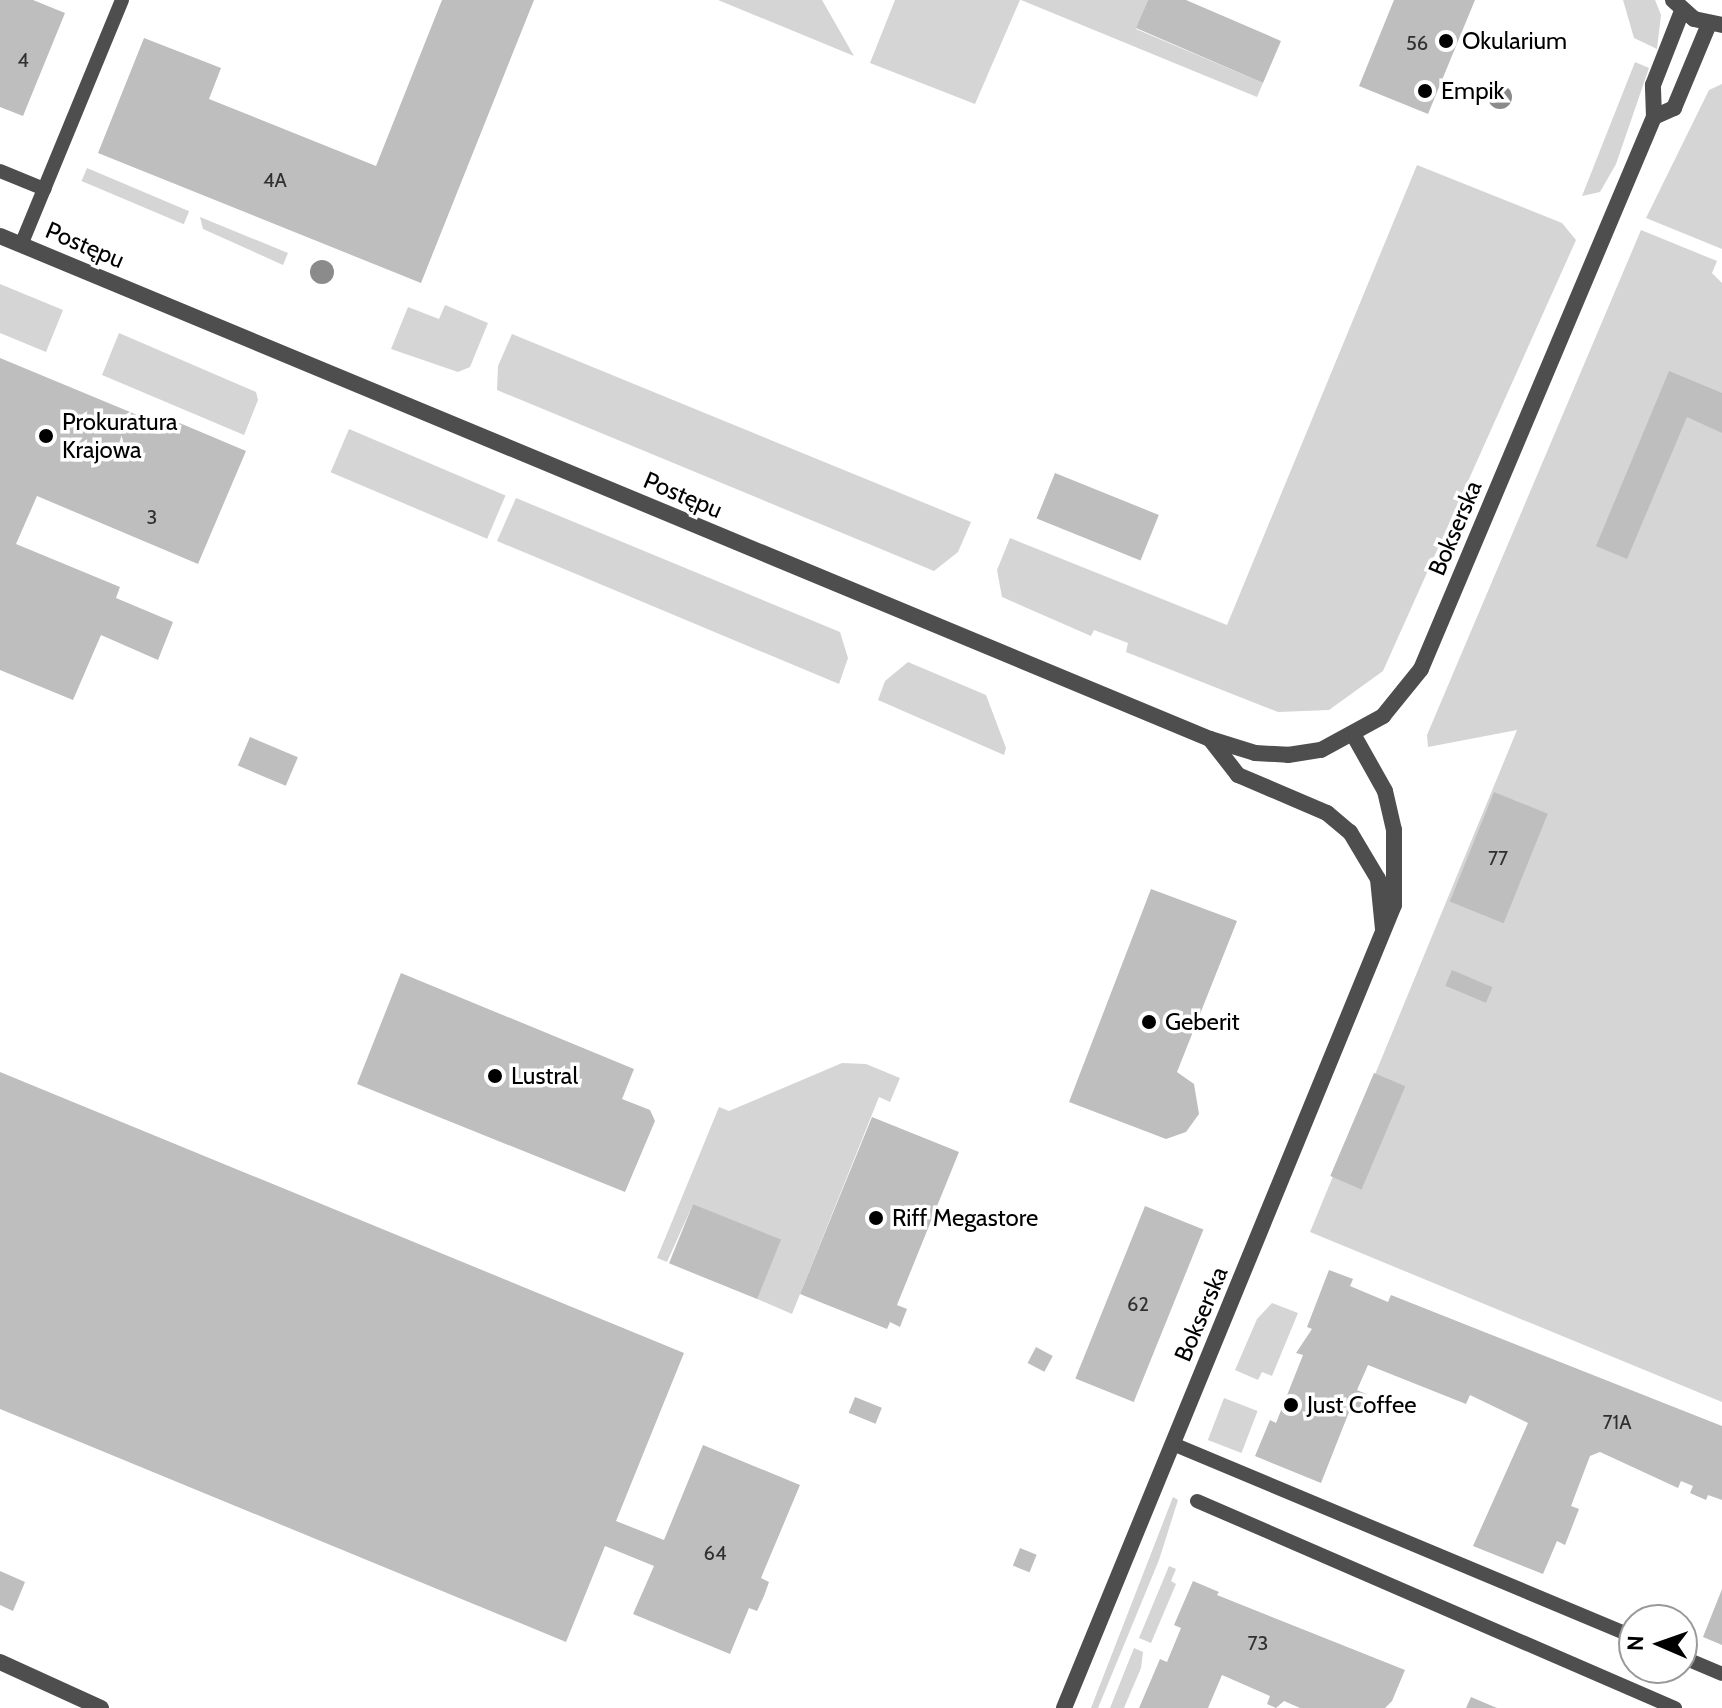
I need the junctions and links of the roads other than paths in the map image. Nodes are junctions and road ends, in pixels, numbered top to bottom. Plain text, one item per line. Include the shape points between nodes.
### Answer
1 (122, 0) edge
2 (1678, 5) edge
3 (1715, 24) edge
4 (1654, 117) junction
5 (0, 171) edge
6 (44, 189) junction
7 (0, 236) edge
8 (21, 245) junction
9 (1353, 734) junction
10 (1210, 739) junction
11 (1384, 939) junction
12 (1173, 1444) junction
13 (1197, 1501) dead end
14 (1618, 1630) edge
15 (0, 1662) edge
16 (1698, 1664) edge
17 (1722, 1674) edge
18 (101, 1708) edge
19 (1064, 1708) edge
20 (1675, 1708) edge

1 - 6 lane
2 - 3 street
2 - 4 street, Bokserska via 1653,85
3 - 4 street, Bokserska via 1674,108
4 - 9 street, Bokserska via 1421,669 1383,716
5 - 6 lane
6 - 8 lane
7 - 8 street, Postępu
8 - 10 street, Postępu
9 - 10 street, Postępu via 1321,750 1288,755 1255,753
9 - 11 street, Bokserska via 1385,791 1394,830 1394,905
10 - 11 street, Bokserska via 1238,775 1327,813 1350,832 1378,879
11 - 12 street, Bokserska
12 - 14 lane
12 - 19 street, Bokserska
13 - 20 lane
15 - 18 street
16 - 17 lane

